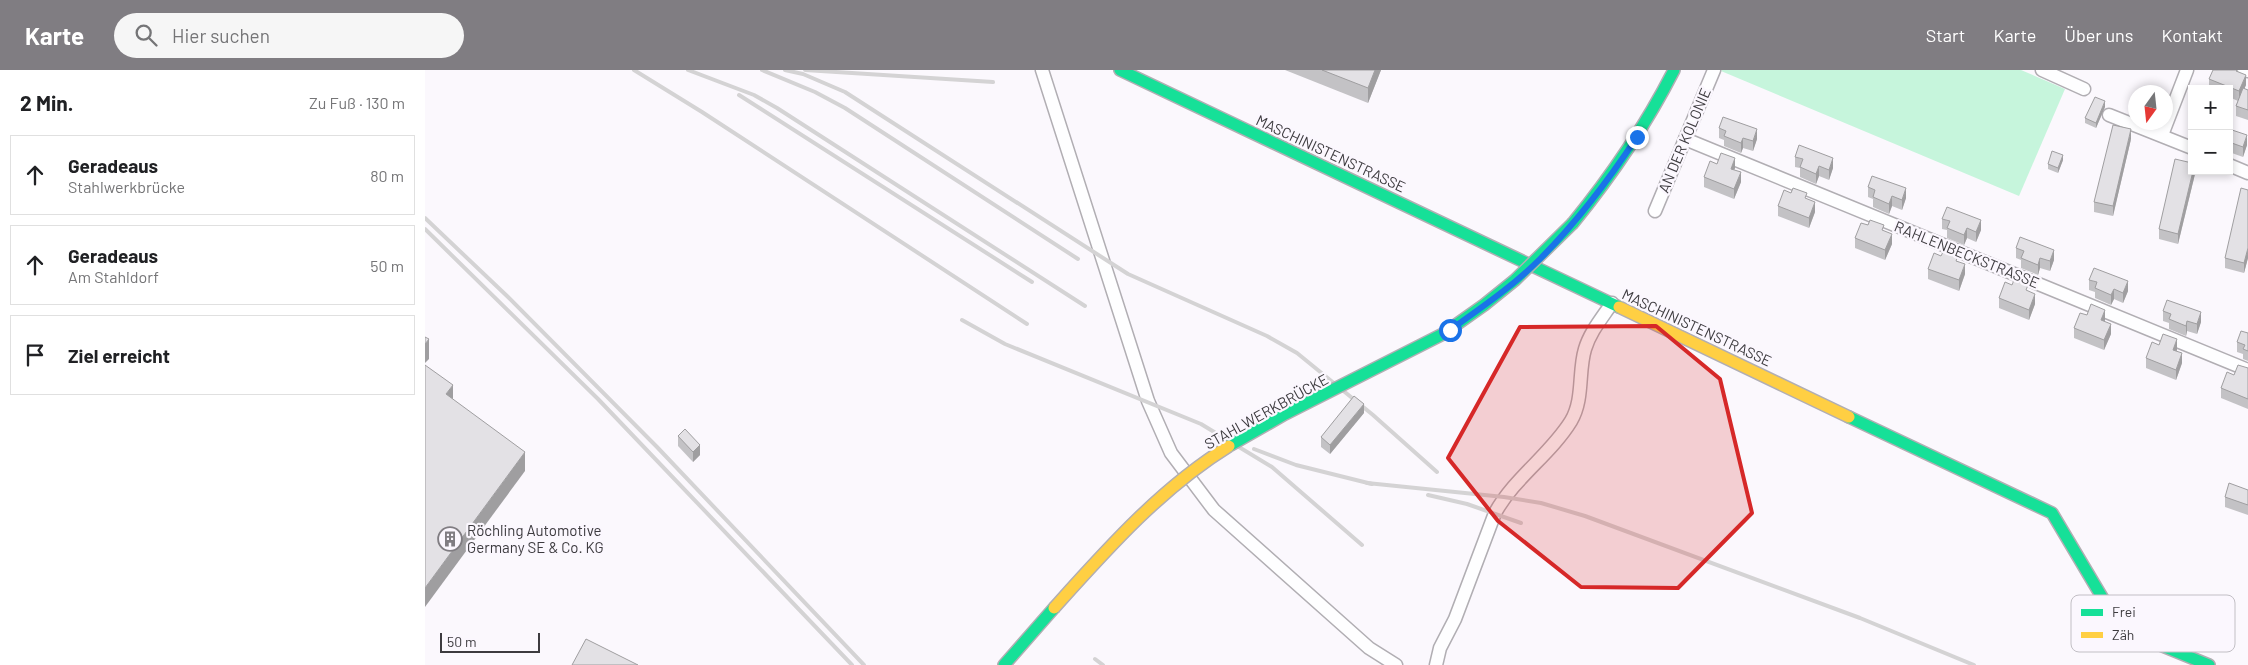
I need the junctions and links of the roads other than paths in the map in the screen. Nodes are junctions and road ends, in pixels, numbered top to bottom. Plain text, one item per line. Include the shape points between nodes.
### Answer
1 (1042, 70) edge
2 (1120, 70) edge
3 (1674, 70) edge
4 (1714, 70) edge
5 (2042, 70) edge
6 (2187, 70) edge
7 (2244, 70) edge
8 (2248, 71) edge
9 (2084, 89) dead end
10 (2109, 115) dead end
11 (2162, 135) junction
12 (1685, 138) junction
13 (2188, 146) edge
14 (2233, 167) edge
15 (2248, 173) edge
16 (1655, 211) dead end
17 (1612, 303) junction
18 (2248, 370) edge
19 (2101, 595) edge
20 (2177, 652) edge
21 (1004, 665) edge
22 (1396, 665) edge
23 (1436, 665) edge
24 (2209, 665) edge

1 - 22 street via 1148,401 1171,453 1215,510 1369,648
2 - 17 street, MASCHINISTENSTRASSE
3 - 21 street, STAHLWERKBRÜCKE, bridge via 1656,107 1617,168 1573,223 1526,272 1450,330 1273,420 1180,480 1110,546
4 - 12 street, AN DER KOLONIE
5 - 9 street
6 - 11 street
7 - 8 street
10 - 11 street
11 - 13 street
12 - 16 street, AN DER KOLONIE
12 - 18 street, RAHLENBECKSTRASSE
14 - 15 street
17 - 19 street, MASCHINISTENSTRASSE via 2052,512
17 - 23 street via 1592,332 1585,350 1579,396 1571,420 1504,497 1495,513
20 - 24 street, MASCHINISTENSTRASSE

